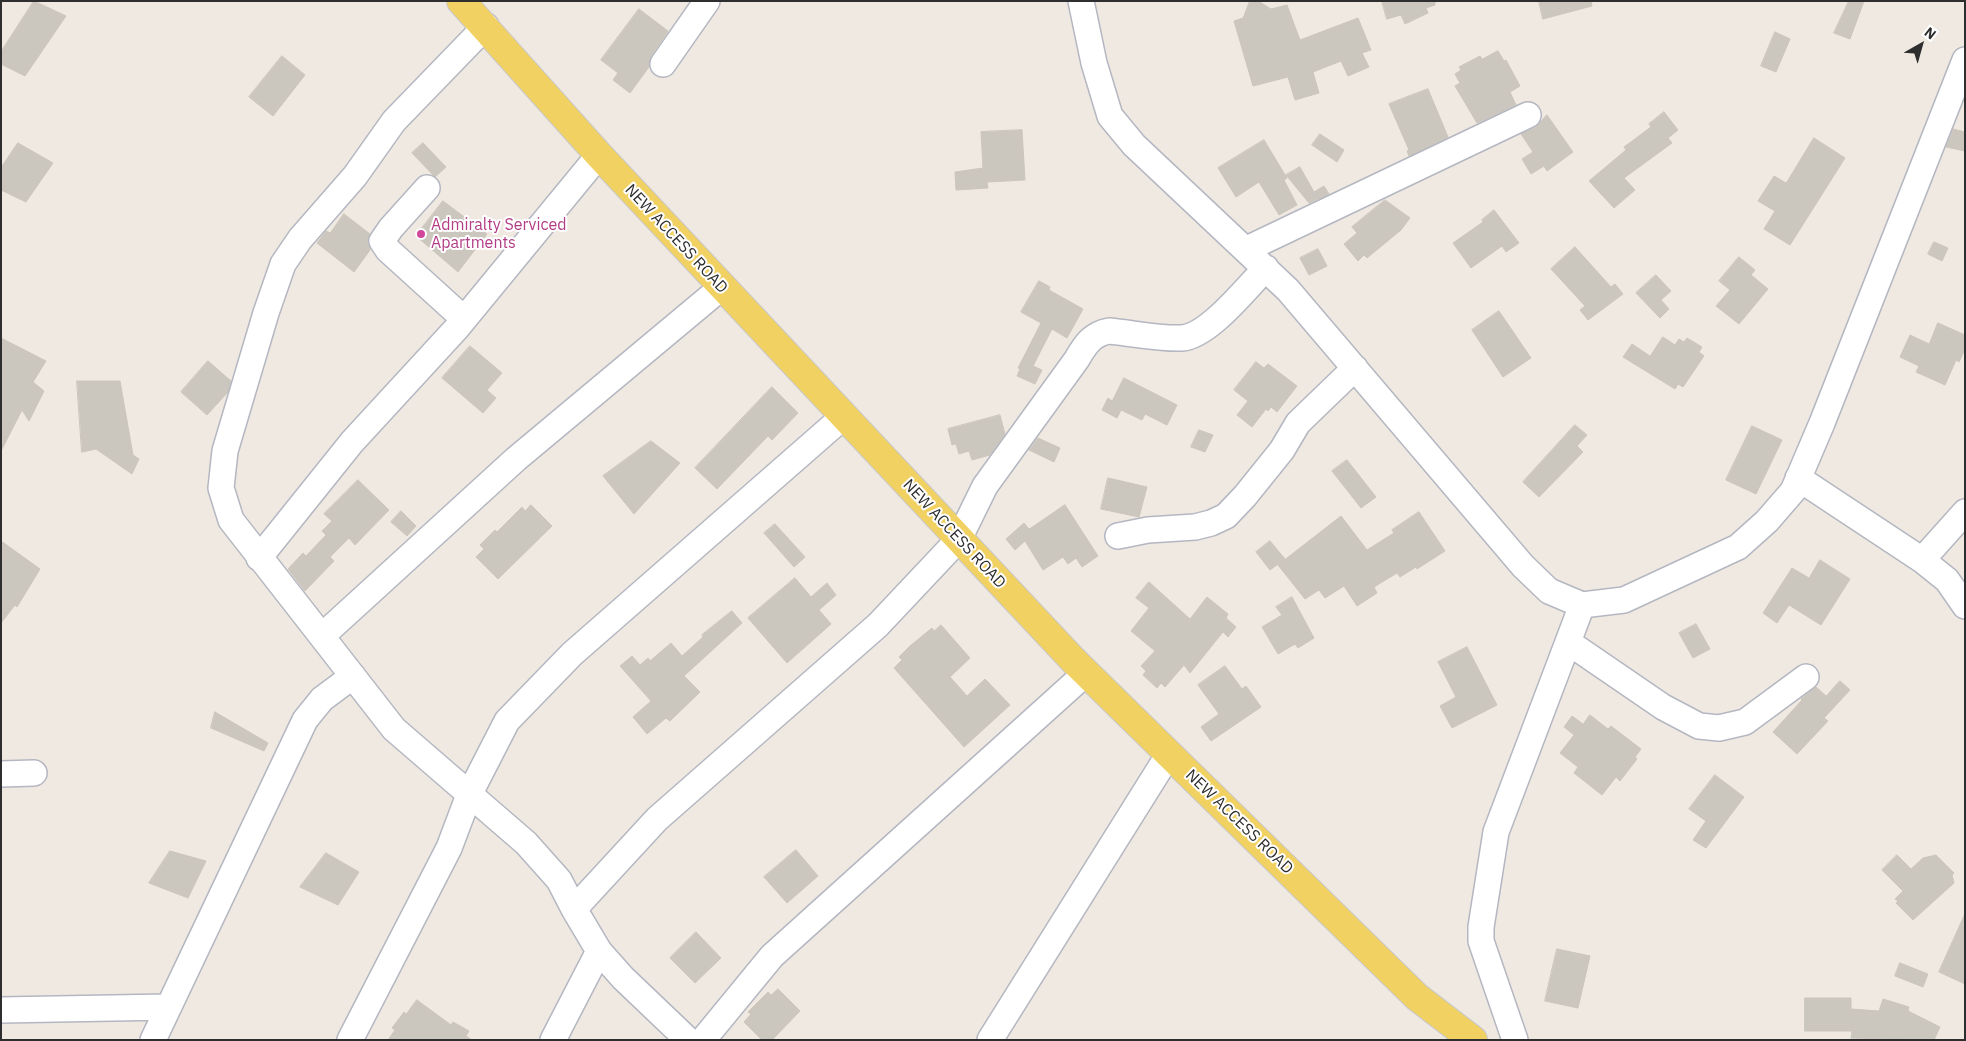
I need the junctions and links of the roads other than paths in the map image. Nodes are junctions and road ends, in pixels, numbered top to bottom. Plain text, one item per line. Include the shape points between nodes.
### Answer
1 (461, 1) edge
2 (707, 1) edge
3 (1080, 1) edge
4 (486, 26) junction
5 (1965, 60) edge
6 (663, 64) dead end
7 (1528, 115) dead end
8 (599, 155) junction
9 (427, 188) dead end
10 (1247, 249) junction
11 (1266, 268) junction
12 (722, 287) junction
13 (464, 320) junction
14 (1355, 368) junction
15 (843, 417) junction
16 (1798, 478) junction
17 (1965, 512) edge
18 (1118, 536) dead end
19 (959, 539) junction
20 (259, 558) junction
21 (1922, 560) junction
22 (1582, 605) junction
23 (1965, 606) edge
24 (322, 636) junction
25 (1568, 642) junction
26 (1086, 673) junction
27 (354, 676) junction
28 (1806, 677) dead end
29 (1170, 754) junction
30 (34, 773) dead end
31 (1, 774) edge
32 (469, 795) junction
33 (574, 909) junction
34 (599, 952) junction
35 (168, 1007) junction
36 (1, 1010) edge
37 (153, 1040) edge
38 (350, 1040) edge
39 (553, 1040) edge
40 (688, 1040) edge
41 (703, 1040) edge
42 (990, 1040) edge
43 (1472, 1040) edge
44 (1515, 1040) edge

1 - 4 main road, NEW ACCESS ROAD
2 - 6 street
3 - 10 street via 1110,116 1134,145
4 - 8 main road, NEW ACCESS ROAD
4 - 20 street via 394,121 356,176 300,239 283,264 225,451 221,488 231,520
5 - 16 street
7 - 10 street
8 - 12 main road, NEW ACCESS ROAD
8 - 13 street
9 - 13 street via 382,241
10 - 11 street
11 - 14 street
11 - 19 street via 1207,327 1194,334 1182,338 1109,331 1098,333 1087,342 985,486
12 - 15 main road, NEW ACCESS ROAD
12 - 24 street via 516,459
13 - 20 street via 352,442
14 - 18 street via 1298,423 1282,450 1226,516 1194,527
14 - 22 street via 1523,566 1549,590
15 - 19 main road, NEW ACCESS ROAD
15 - 32 street via 543,681 507,721
16 - 21 street
16 - 22 street via 1792,491 1767,520 1738,547 1624,600
17 - 21 street
19 - 26 main road, NEW ACCESS ROAD
19 - 33 street via 871,631 657,819
20 - 24 street
21 - 23 street via 1947,580
22 - 25 street
24 - 27 street
25 - 28 street via 1663,707 1699,726 1719,728 1745,722
25 - 44 street via 1496,832 1481,927 1481,941
26 - 29 main road, NEW ACCESS ROAD
26 - 41 street via 772,956
27 - 32 street via 394,729
27 - 35 street via 322,698 305,720
29 - 42 street
29 - 43 main road, NEW ACCESS ROAD via 1417,997
30 - 31 street
32 - 33 street via 526,843 559,880
32 - 38 street via 449,848
33 - 34 street
34 - 39 street
34 - 40 street
35 - 36 street
35 - 37 street

